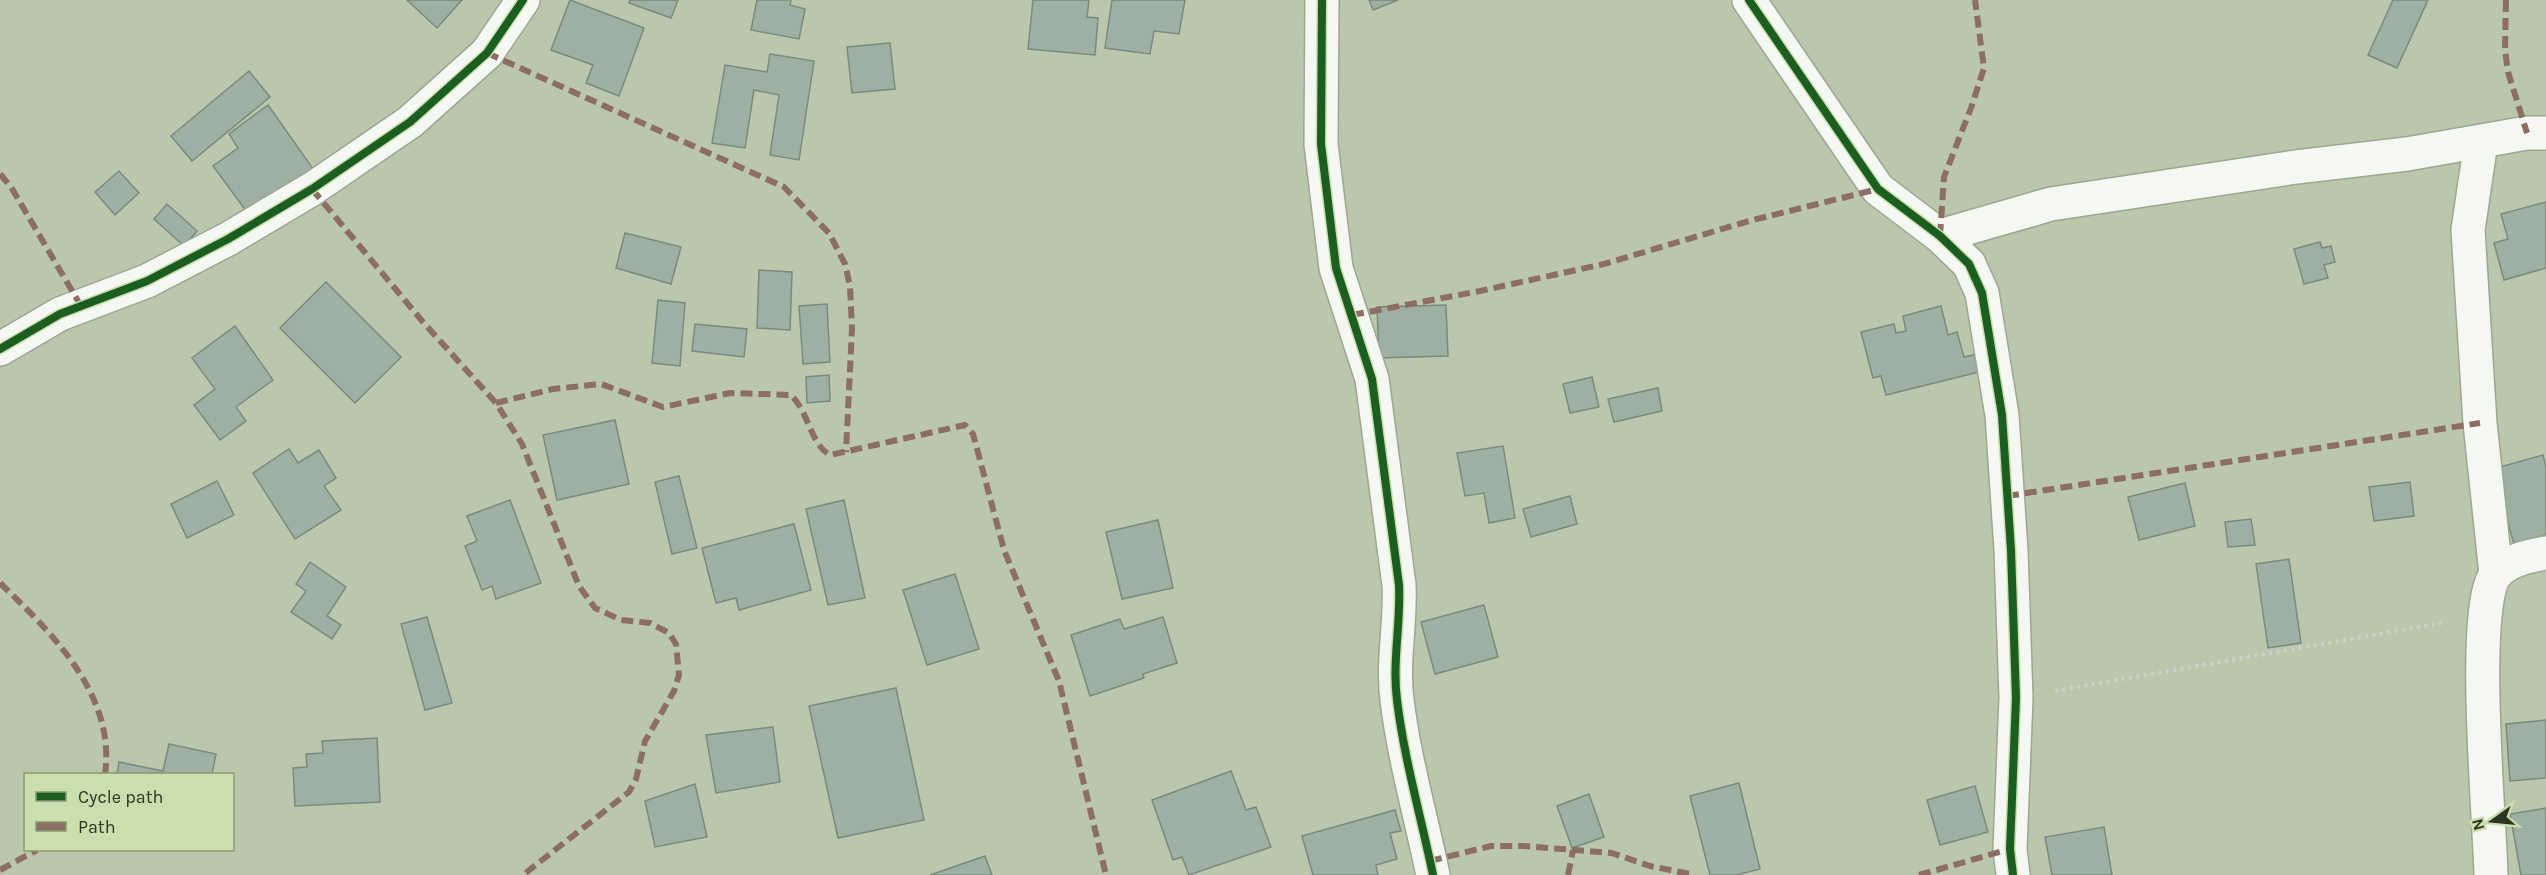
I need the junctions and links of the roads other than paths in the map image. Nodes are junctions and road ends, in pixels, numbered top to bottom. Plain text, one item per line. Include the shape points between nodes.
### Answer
1 (523, 0) edge
2 (1322, 0) edge
3 (1749, 0) edge
4 (2546, 133) edge
5 (2481, 142) junction
6 (1940, 236) junction
7 (0, 349) edge
8 (2546, 553) edge
9 (2496, 574) junction
10 (1433, 875) edge
11 (2013, 875) edge
12 (2490, 875) edge

1 - 7 street via 487,53 419,114 312,189 157,276 60,314
2 - 10 street via 1321,144 1336,268 1372,379 1399,585 1394,664 1397,701
3 - 6 street via 1878,189
4 - 5 street
5 - 6 street via 2051,204
5 - 9 street via 2468,230 2480,423
6 - 11 street via 1969,264 1982,292 2002,415 2016,698 2010,849
8 - 9 street via 2511,563
9 - 12 street via 2483,616

